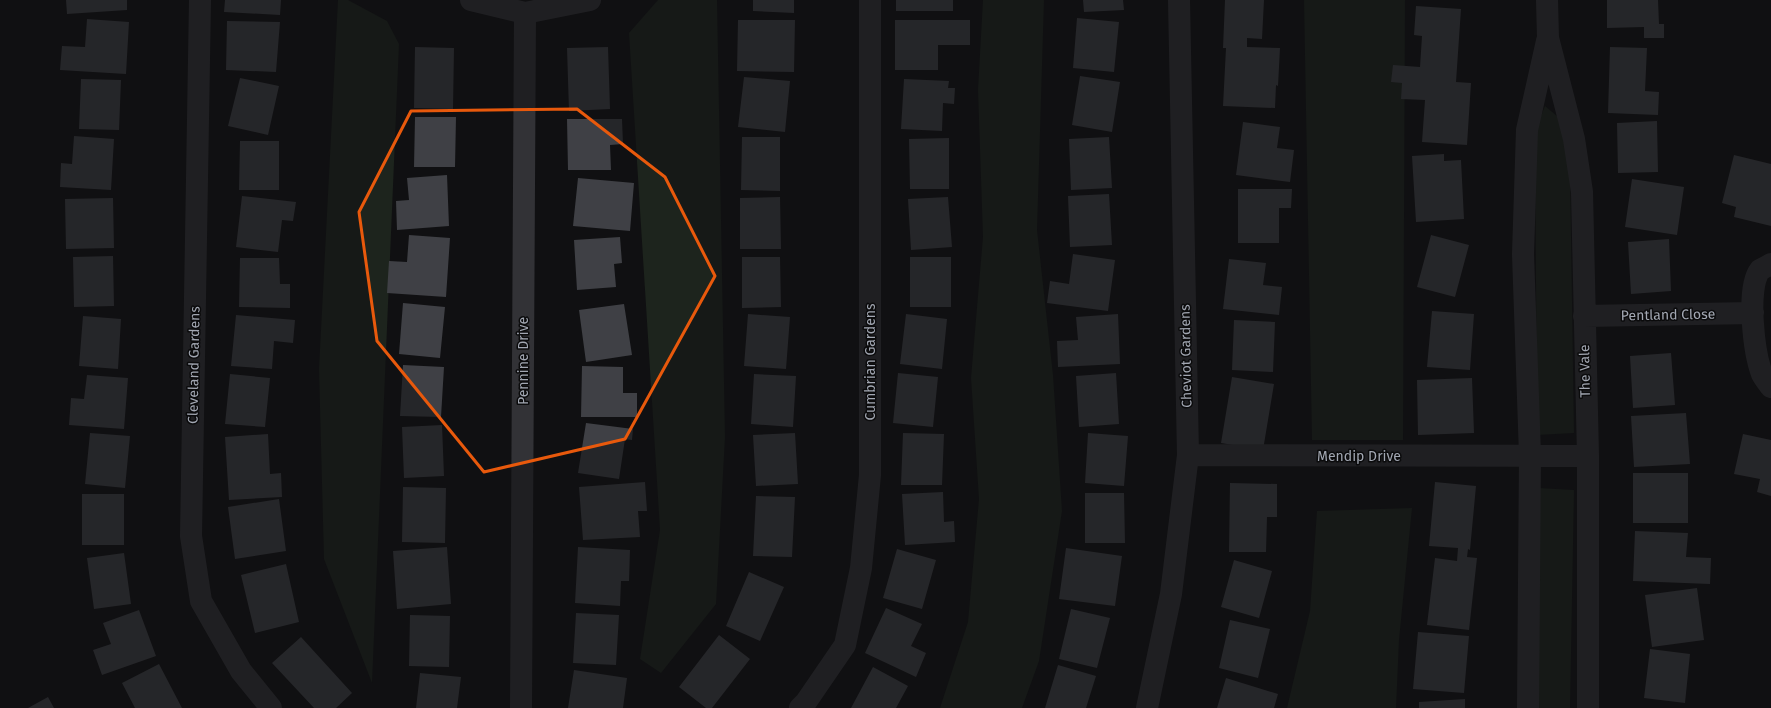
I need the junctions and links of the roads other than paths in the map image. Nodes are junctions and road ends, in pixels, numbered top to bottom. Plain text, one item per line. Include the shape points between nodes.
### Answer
1 (200, 0) edge
2 (471, 0) edge
3 (590, 0) edge
4 (870, 0) edge
5 (1179, 0) edge
6 (1547, 0) edge
7 (525, 13) junction
8 (1548, 38) junction
9 (1771, 264) edge
10 (1753, 313) junction
11 (1584, 316) junction
12 (1771, 386) edge
13 (1530, 455) junction
14 (1188, 456) junction
15 (1588, 456) junction
16 (271, 708) edge
17 (521, 708) edge
18 (800, 708) edge
19 (1147, 708) edge
20 (1528, 708) edge
21 (1588, 708) edge

1 - 16 street, Cleveland Gardens via 191,536 201,601 241,671
2 - 7 street
3 - 7 street
4 - 18 street, Cumbrian Gardens via 870,475 861,568 846,645
5 - 14 street, Cheviot Gardens
6 - 8 street, The Vale
7 - 17 street, Pennine Drive
8 - 11 street, The Vale via 1574,139 1582,192
8 - 13 street, The Vale via 1527,130 1524,254
9 - 10 street via 1760,270 1753,288
10 - 11 street, Pentland Close
10 - 12 street via 1754,340 1762,375
11 - 15 street, The Vale
13 - 14 street, Mendip Drive
13 - 15 street, Mendip Drive
13 - 20 street, The Vale
14 - 19 street, Cheviot Gardens via 1172,594
15 - 21 street, The Vale

